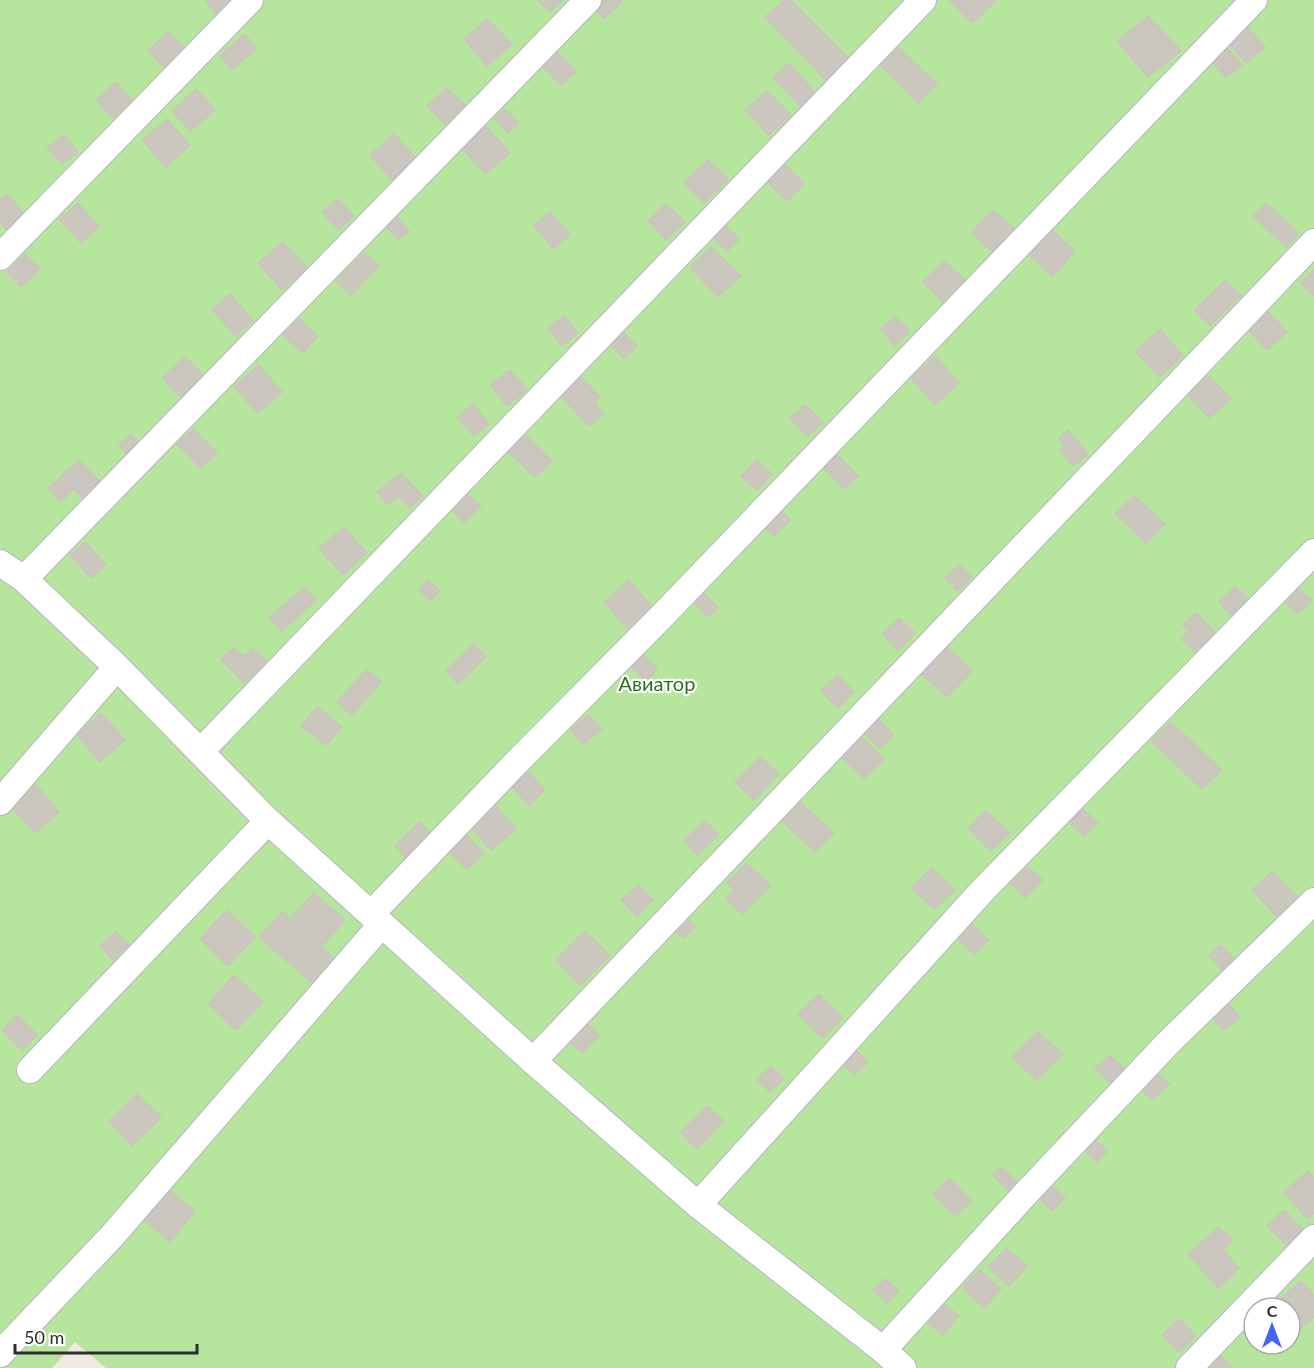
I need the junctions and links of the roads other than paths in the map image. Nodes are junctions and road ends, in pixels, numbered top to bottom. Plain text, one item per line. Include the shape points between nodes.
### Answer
1 (250, 0) edge
2 (588, 0) edge
3 (923, 0) edge
4 (1254, 0) edge
5 (1314, 242) edge
6 (0, 257) edge
7 (1314, 552) edge
8 (0, 563) edge
9 (24, 579) junction
10 (117, 667) junction
11 (201, 751) junction
12 (0, 802) edge
13 (268, 821) junction
14 (1314, 901) edge
15 (376, 919) junction
16 (533, 1061) junction
17 (30, 1070) dead end
18 (699, 1205) junction
19 (1314, 1238) edge
20 (883, 1350) junction
21 (0, 1354) edge
22 (903, 1368) edge
23 (1189, 1368) edge

1 - 6 street
2 - 9 street
3 - 11 street
4 - 15 street via 514,765
5 - 16 street
7 - 18 street via 983,890
8 - 9 street
9 - 10 street
10 - 11 street
10 - 12 street
11 - 13 street
13 - 15 street
13 - 17 street
14 - 20 street via 1160,1052
15 - 16 street
15 - 21 street via 112,1236
16 - 18 street
18 - 20 street
19 - 23 street
20 - 22 street

